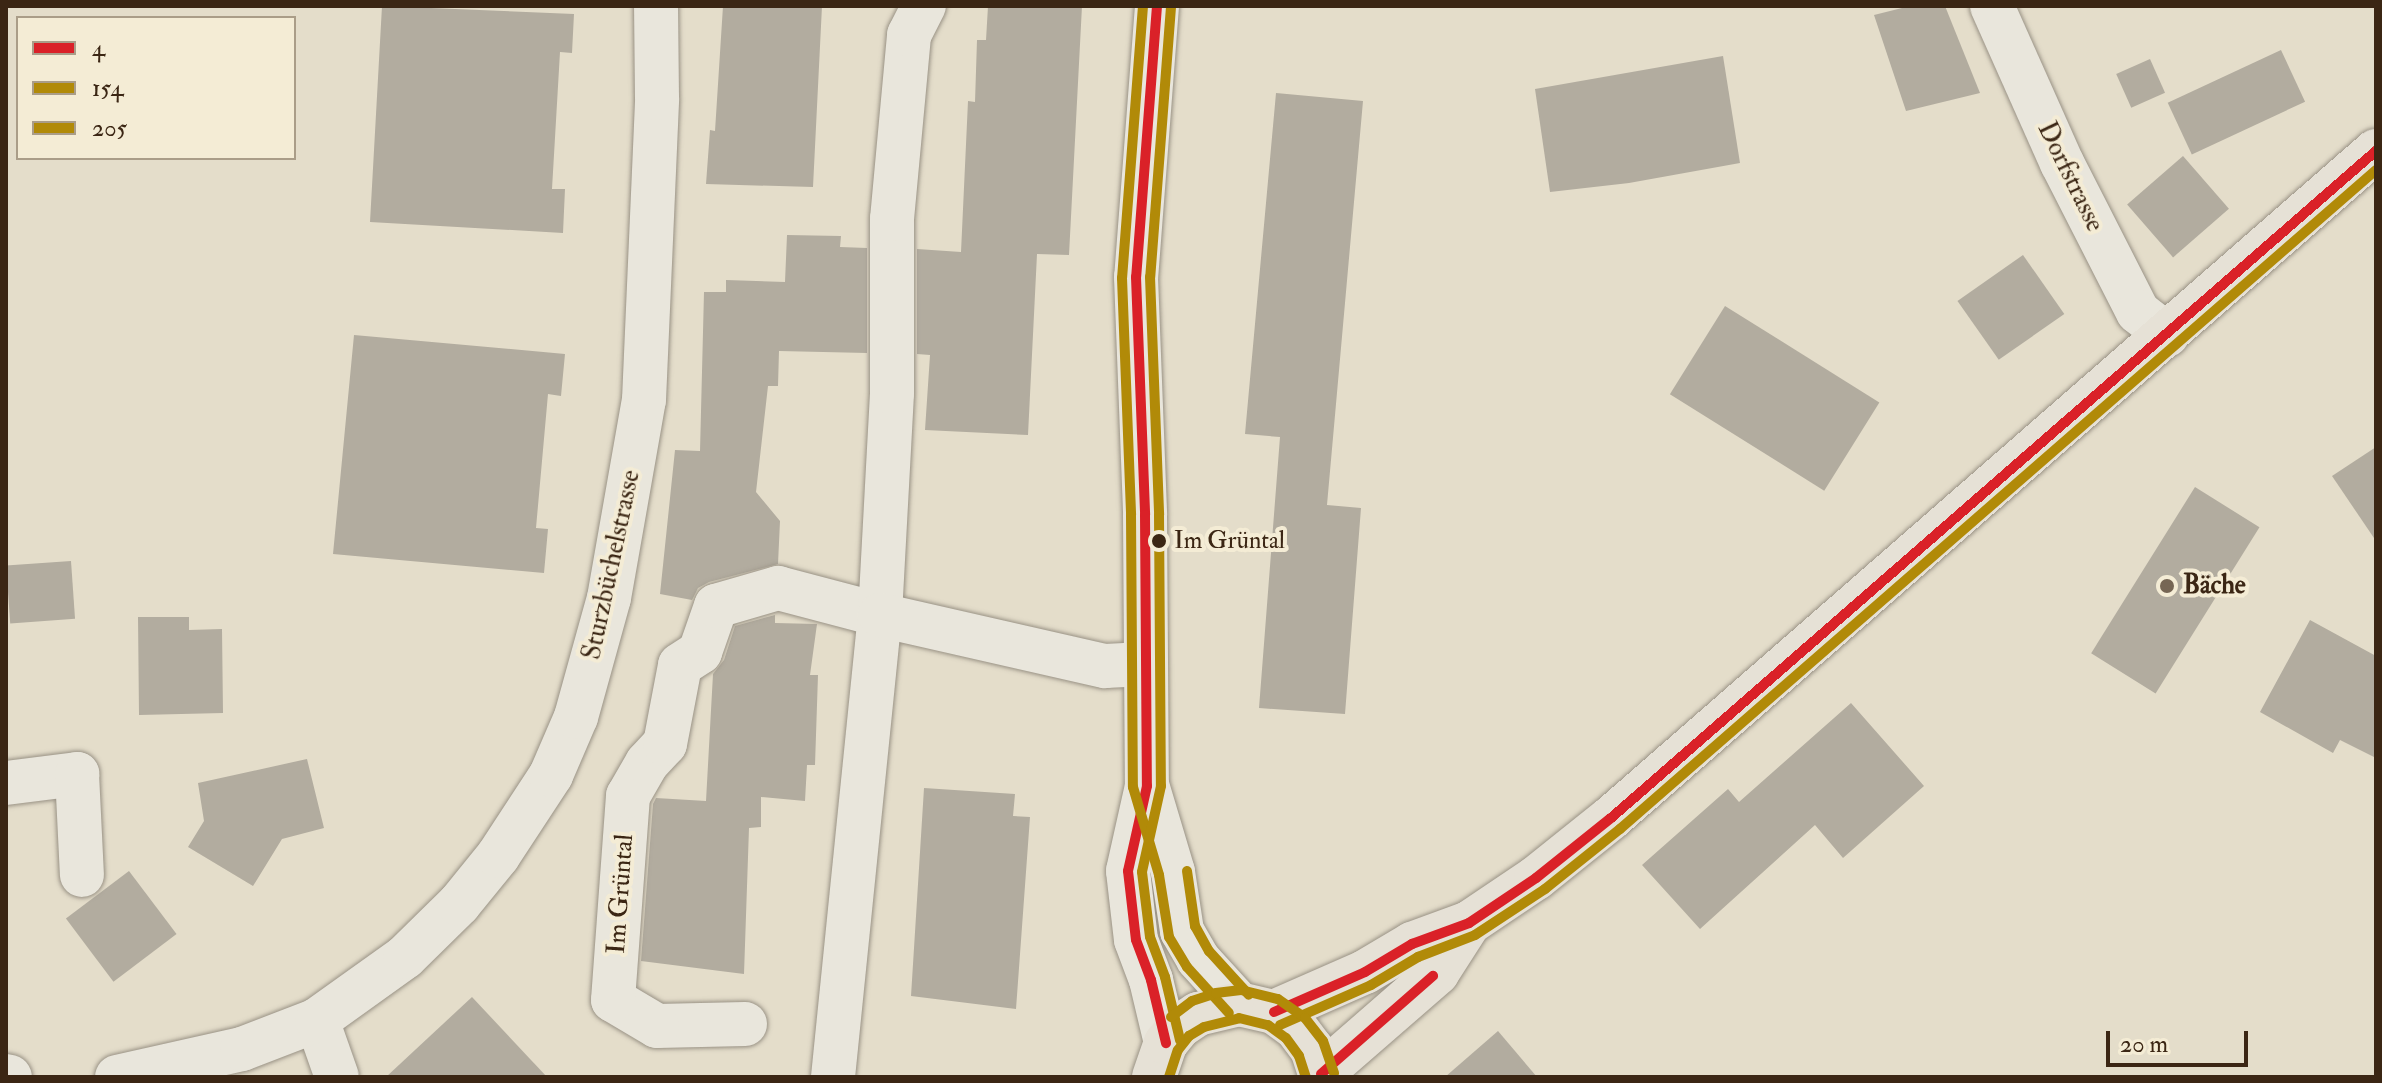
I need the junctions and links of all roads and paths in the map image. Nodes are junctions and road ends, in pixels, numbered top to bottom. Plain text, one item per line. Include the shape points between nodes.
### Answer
1 (656, 6) edge
2 (924, 6) edge
3 (1157, 6) edge
4 (1992, 6) edge
5 (2376, 151) edge
6 (2167, 335) junction
7 (880, 615) junction
8 (1145, 664) junction
9 (6, 783) edge
10 (1147, 786) junction
11 (82, 875) dead end
12 (1469, 923) junction
13 (1256, 1008) junction
14 (317, 1020) junction
15 (745, 1024) dead end
16 (1160, 1060) edge
17 (1321, 1075) edge
18 (117, 1077) edge
19 (337, 1077) edge
20 (833, 1077) edge

1 - 14 street, Sturzbüchelstrasse via 644,400 609,598 576,717 551,775 459,904 405,957
2 - 7 street via 909,35 892,219 892,393
3 - 8 street via 1136,277
4 - 6 street, Dorfstrasse via 2062,163 2138,312
5 - 6 main road
6 - 12 main road via 1611,818
7 - 8 street, Im Grüntal via 1105,666
7 - 15 street, Im Grüntal via 778,588 716,606 700,652 680,665 665,744 628,796 613,1000 657,1026
7 - 20 street
8 - 10 street
9 - 11 street via 77,774
10 - 13 street via 1173,872 1182,931 1198,959
10 - 16 street via 1128,871 1130,913
12 - 13 main road via 1412,944 1365,972
12 - 17 main road via 1437,973
13 - 16 main road via 1198,1014 1180,1026
13 - 17 main road via 1296,1028 1312,1049
14 - 18 street, Sturzbüchelstrasse via 242,1049
14 - 19 street

